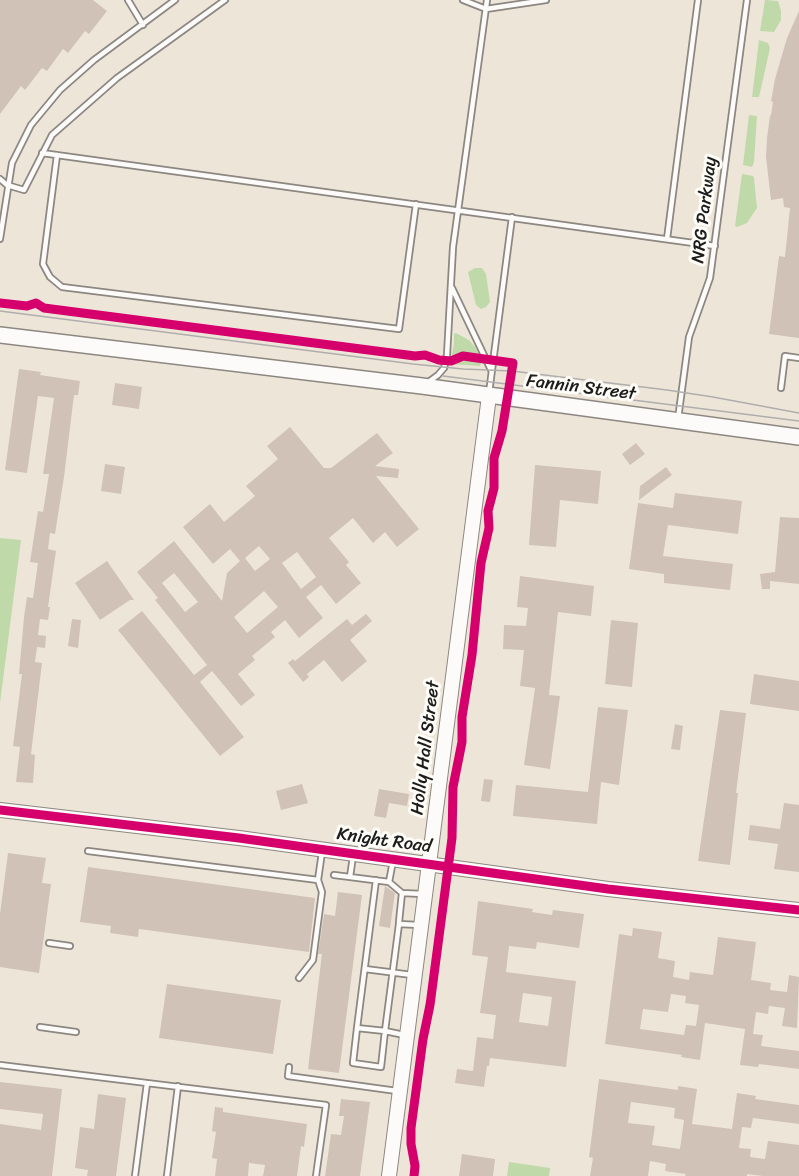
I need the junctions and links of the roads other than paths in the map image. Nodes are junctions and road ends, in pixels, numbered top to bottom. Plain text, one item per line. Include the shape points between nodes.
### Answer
1 (128, 0) edge
2 (175, 0) edge
3 (225, 0) edge
4 (463, 0) edge
5 (487, 0) edge
6 (546, 0) edge
7 (698, 0) edge
8 (747, 0) edge
9 (486, 9) junction
10 (143, 25) junction
11 (42, 153) junction
12 (57, 155) junction
13 (0, 179) edge
14 (7, 184) junction
15 (416, 204) junction
16 (459, 210) junction
17 (512, 217) junction
18 (667, 239) junction
19 (0, 240) edge
20 (715, 246) junction
21 (452, 288) junction
22 (0, 335) edge
23 (799, 358) edge
24 (491, 370) junction
25 (422, 386) junction
26 (781, 388) dead end
27 (489, 396) junction
28 (678, 421) junction
29 (799, 436) edge
30 (0, 810) edge
31 (322, 849) junction
32 (88, 851) dead end
33 (353, 853) junction
34 (394, 859) junction
35 (429, 863) junction
36 (334, 875) dead end
37 (350, 877) junction
38 (318, 880) junction
39 (376, 880) junction
40 (389, 882) junction
41 (374, 895) junction
42 (426, 895) junction
43 (383, 896) dead end
44 (402, 896) junction
45 (394, 897) dead end
46 (373, 907) junction
47 (381, 908) dead end
48 (393, 910) dead end
49 (799, 910) edge
50 (400, 911) junction
51 (371, 918) junction
52 (380, 919) dead end
53 (391, 921) dead end
54 (399, 923) junction
55 (421, 926) junction
56 (49, 943) dead end
57 (70, 946) dead end
58 (365, 969) junction
59 (392, 972) junction
60 (415, 976) junction
61 (299, 978) dead end
62 (40, 1027) dead end
63 (357, 1028) junction
64 (76, 1032) dead end
65 (385, 1032) junction
66 (407, 1035) junction
67 (0, 1065) edge
68 (289, 1067) dead end
69 (147, 1083) junction
70 (178, 1086) junction
71 (400, 1091) junction
72 (135, 1176) edge
73 (167, 1176) edge
74 (316, 1176) edge
75 (389, 1176) edge

1 - 10 lane
2 - 10 lane
3 - 11 lane via 102,90 52,135
4 - 9 lane
5 - 9 lane
6 - 9 lane
7 - 18 lane
8 - 20 lane, NRG Parkway
9 - 16 lane
10 - 14 lane via 60,90 31,125
11 - 12 lane
11 - 14 lane via 24,190
12 - 15 lane
12 - 15 lane via 43,257 46,271 62,287 399,329
13 - 14 lane
14 - 19 lane
15 - 16 lane
16 - 17 lane
16 - 21 lane
17 - 18 lane
17 - 24 lane
18 - 20 lane
20 - 28 lane, NRG Parkway via 711,278 689,338
21 - 24 lane
21 - 25 lane via 444,368
22 - 25 main road, Fannin Street
23 - 26 lane via 785,356
24 - 27 lane
25 - 27 main road, Fannin Street
27 - 28 main road, Fannin Street
27 - 35 street, Holly Hall Street
28 - 29 main road, Fannin Street
30 - 31 street, Knight Road
31 - 33 street, Knight Road
31 - 38 lane
32 - 38 lane
33 - 34 street, Knight Road
33 - 37 lane
34 - 35 street, Knight Road
34 - 40 lane
35 - 42 street, Holly Hall Street
35 - 49 street, Knight Road via 608,889
36 - 37 lane
37 - 39 lane
38 - 61 lane via 322,892 313,960
39 - 40 lane
39 - 41 lane
40 - 44 lane
41 - 43 lane
41 - 46 lane
42 - 44 lane
42 - 55 street, Holly Hall Street
44 - 45 lane
44 - 50 lane
46 - 47 lane
46 - 51 lane
48 - 50 lane
50 - 54 lane
51 - 52 lane
51 - 58 lane
53 - 54 lane
54 - 55 lane
54 - 59 lane
55 - 60 street, Holly Hall Street
56 - 57 lane
58 - 59 lane
58 - 63 lane
59 - 60 lane
59 - 65 lane
60 - 66 street, Holly Hall Street
62 - 64 lane
63 - 65 lane
63 - 65 lane via 353,1063 371,1066 381,1067
65 - 66 lane
66 - 71 street, Holly Hall Street
67 - 69 lane
68 - 71 lane via 288,1076
69 - 70 lane
69 - 72 lane
70 - 73 lane
70 - 74 lane via 326,1105
71 - 75 street, Holly Hall Street

